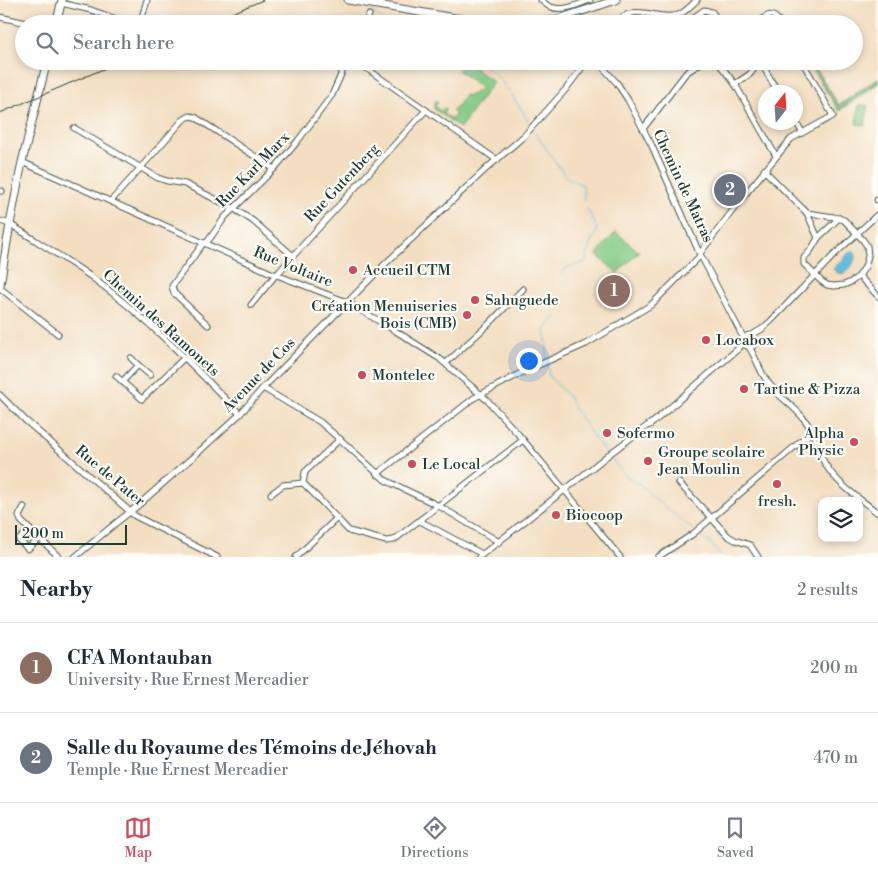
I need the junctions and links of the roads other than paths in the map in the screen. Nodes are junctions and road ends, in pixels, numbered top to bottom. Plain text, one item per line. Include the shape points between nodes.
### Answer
1 (147, 0) edge
2 (348, 0) edge
3 (541, 0) edge
4 (590, 0) edge
5 (616, 0) edge
6 (62, 1) edge
7 (694, 1) edge
8 (58, 15) edge
9 (105, 15) edge
10 (143, 15) edge
11 (437, 15) edge
12 (571, 15) edge
13 (623, 15) edge
14 (662, 15) edge
15 (677, 15) edge
16 (697, 15) edge
17 (714, 15) edge
18 (0, 17) edge
19 (15, 20) edge
20 (45, 70) edge
21 (343, 70) edge
22 (369, 70) edge
23 (580, 70) edge
24 (605, 70) edge
25 (690, 70) edge
26 (724, 70) edge
27 (753, 70) edge
28 (765, 70) edge
29 (807, 70) edge
30 (735, 84) junction
31 (774, 85) edge
32 (426, 110) junction
33 (74, 128) dead end
34 (643, 128) junction
35 (802, 132) joint
36 (776, 156) junction
37 (497, 160) junction
38 (22, 162) junction
39 (141, 169) junction
40 (274, 169) junction
41 (764, 170) junction
42 (111, 202) junction
43 (233, 208) junction
44 (807, 213) junction
45 (878, 214) edge
46 (839, 218) junction
47 (0, 220) edge
48 (10, 224) junction
49 (856, 233) junction
50 (818, 238) junction
51 (205, 243) junction
52 (700, 254) junction
53 (292, 256) junction
54 (277, 274) junction
55 (815, 275) junction
56 (859, 276) junction
57 (0, 286) edge
58 (523, 289) dead end
59 (878, 296) edge
60 (347, 302) junction
61 (252, 305) dead end
62 (208, 325) dead end
63 (738, 327) junction
64 (762, 329) junction
65 (58, 334) dead end
66 (750, 335) junction
67 (749, 343) junction
68 (185, 357) junction
69 (131, 358) dead end
70 (446, 363) junction
71 (138, 365) junction
72 (150, 375) dead end
73 (116, 376) dead end
74 (122, 382) junction
75 (264, 388) junction
76 (480, 394) junction
77 (0, 395) edge
78 (240, 414) junction
79 (813, 432) junction
80 (340, 439) junction
81 (523, 440) junction
82 (377, 474) junction
83 (303, 483) junction
84 (679, 483) dead end
85 (564, 490) junction
86 (271, 494) dead end
87 (24, 506) dead end
88 (439, 506) junction
89 (130, 512) junction
90 (878, 513) edge
91 (337, 518) junction
92 (712, 518) junction
93 (420, 521) junction
94 (30, 530) junction
95 (39, 539) junction
96 (498, 543) junction
97 (480, 556) edge
98 (58, 557) edge
99 (75, 557) edge
100 (217, 557) edge
101 (296, 557) edge
102 (620, 557) edge
103 (658, 557) edge
104 (758, 557) edge

1 - 10 street
2 - 11 main road
3 - 4 street via 558,8
5 - 12 main road
6 - 8 main road
6 - 9 street
7 - 15 street
13 - 14 street via 647,10
16 - 17 street via 704,10
18 - 19 street
20 - 38 main road
21 - 40 street, Rue Karl Marx via 332,95
22 - 32 street
23 - 37 street, Avenue de Cos via 538,121
24 - 34 street, Chemin de Matras via 622,89
25 - 34 street
26 - 30 street
27 - 30 street
28 - 31 street
29 - 35 street via 833,116
30 - 36 street
32 - 37 street
32 - 53 street, Rue Gutenberg
33 - 39 street
34 - 52 street, Chemin de Matras
35 - 36 street
36 - 41 street
37 - 60 street, Avenue de Cos
38 - 42 street, Rue Voltaire
38 - 48 main road
39 - 40 street via 190,116
39 - 42 street
39 - 43 street via 167,182 185,184
40 - 43 street, Rue Karl Marx
41 - 44 street
41 - 52 street
42 - 51 street, Rue Voltaire
43 - 51 street, Rue Karl Marx
43 - 53 street via 253,221
44 - 46 street
44 - 50 street
45 - 49 street
46 - 49 street
46 - 50 street
47 - 48 street, Chemin des Ramonets
48 - 57 main road
48 - 68 street, Chemin des Ramonets via 90,276
49 - 55 street
49 - 56 street via 868,251
50 - 55 street via 803,261
51 - 54 street, Rue Voltaire
51 - 62 street, Rue Karl Marx via 172,286 174,293
52 - 63 street, Chemin de Matras
52 - 76 street via 651,305 586,344
53 - 54 street, Rue Gutenberg
54 - 60 street, Rue Voltaire
54 - 61 street, Rue Gutenberg
55 - 56 street via 834,286 844,285
55 - 64 street
56 - 59 street
57 - 65 street
58 - 70 street
60 - 70 street, Rue Voltaire
60 - 75 street, Avenue de Cos
63 - 66 street, Chemin de Matras
63 - 67 street, Chemin de Matras
64 - 66 street
64 - 67 street
66 - 67 street
66 - 67 street, Chemin de Matras via 755,336
67 - 79 street, Chemin de Matras via 767,381 804,418
67 - 85 street via 739,348 642,433
68 - 74 street via 142,399
68 - 78 street, Chemin des Ramonets
69 - 71 street
70 - 76 street, Rue Voltaire
71 - 72 street
71 - 74 street
73 - 74 street
75 - 78 street, Avenue de Cos
75 - 80 street via 320,422
76 - 81 street, Rue Voltaire
76 - 82 street
77 - 89 street, Rue de Pater
78 - 89 street, Avenue de Cos
79 - 90 street, Chemin de Matras via 822,458 833,476
79 - 92 street
80 - 82 street
80 - 83 street via 305,472
81 - 85 street, Rue Voltaire
81 - 88 street
82 - 88 street
83 - 86 street via 283,485
83 - 91 street
84 - 92 street
85 - 96 street
85 - 102 street, Rue Voltaire
87 - 94 street via 19,516
88 - 93 street
88 - 96 street
89 - 99 street, Avenue de Cos
89 - 100 street, Rue de Pater
91 - 93 street via 349,531 386,542 394,540
91 - 101 street
92 - 103 street
92 - 104 street via 731,538 750,546
93 - 97 street
94 - 95 street
94 - 95 street via 19,540 28,549
95 - 98 street
96 - 97 street

